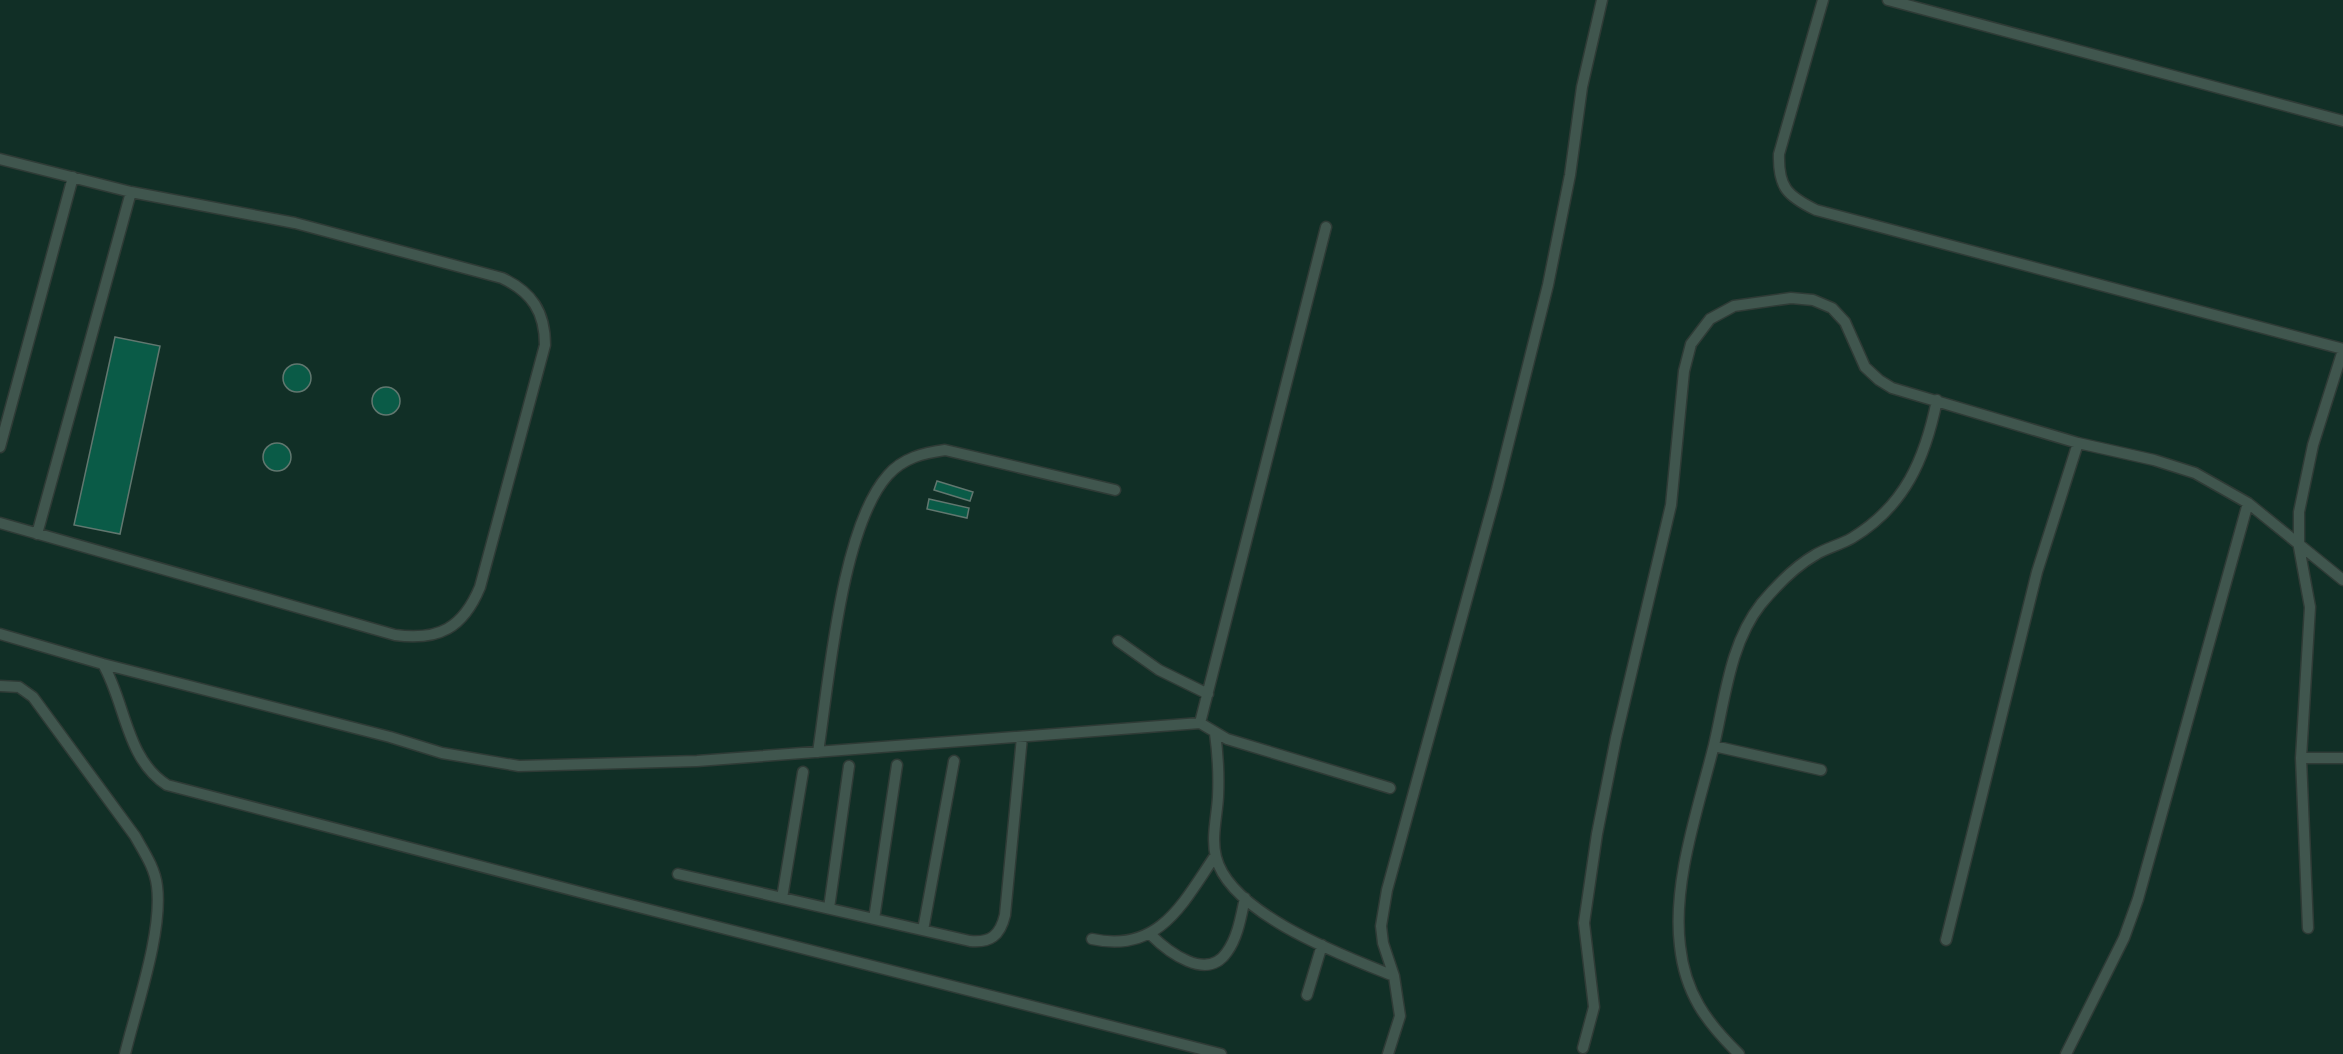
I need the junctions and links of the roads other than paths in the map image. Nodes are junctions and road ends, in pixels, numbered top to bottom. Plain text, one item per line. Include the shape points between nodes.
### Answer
1 (1602, 0) edge
2 (1823, 0) edge
3 (1888, 0) edge
4 (2343, 121) edge
5 (0, 159) edge
6 (73, 177) junction
7 (131, 192) junction
8 (1326, 227) dead end
9 (2343, 349) edge
10 (1937, 400) junction
11 (2078, 443) junction
12 (0, 447) edge
13 (1115, 490) dead end
14 (2248, 503) junction
15 (0, 523) edge
16 (37, 534) junction
17 (2300, 547) junction
18 (2343, 580) edge
19 (0, 634) edge
20 (1118, 641) dead end
21 (104, 664) junction
22 (0, 686) edge
23 (1208, 694) junction
24 (1200, 723) junction
25 (1215, 733) junction
26 (1022, 737) junction
27 (1714, 746) junction
28 (818, 752) junction
29 (2301, 758) junction
30 (2343, 758) edge
31 (954, 761) dead end
32 (897, 765) dead end
33 (849, 766) dead end
34 (1821, 770) dead end
35 (803, 772) dead end
36 (1390, 788) dead end
37 (1215, 856) junction
38 (678, 874) dead end
39 (782, 898) junction
40 (1245, 898) junction
41 (829, 908) junction
42 (874, 919) junction
43 (2308, 928) dead end
44 (923, 930) junction
45 (1150, 934) junction
46 (1092, 939) dead end
47 (1946, 940) dead end
48 (1322, 945) junction
49 (1394, 976) junction
50 (1307, 995) dead end
51 (1583, 1048) dead end
52 (125, 1054) edge
53 (1221, 1054) edge
54 (1388, 1054) edge
55 (1739, 1054) edge
56 (2066, 1054) edge

1 - 49 lane via 1582,87 1570,175 1546,295 1387,890 1381,926
2 - 9 lane via 1779,154 1778,173 1787,192 1798,201 1816,210
3 - 4 lane
5 - 6 lane
6 - 7 lane
6 - 12 lane
7 - 16 lane
7 - 16 lane via 296,223 502,278 531,297 545,327 545,345 480,587 471,607 457,623 438,634 416,638
8 - 23 lane
9 - 17 lane via 2305,478 2299,512
10 - 11 lane
10 - 27 lane via 1929,441 1911,479 1885,512 1852,538 1814,555 1784,578 1760,605 1742,637
10 - 51 lane via 1903,393 1878,380 1865,367 1845,322 1832,308 1813,300 1791,298 1734,306 1710,319 1691,344 1684,371 1669,514 1597,834 1584,923 1594,1007
11 - 14 lane via 2195,473
11 - 47 lane via 2037,572
13 - 28 lane via 945,450 904,461 888,475 876,492 848,568
14 - 17 lane
14 - 56 lane via 2138,899 2124,938
15 - 16 lane
17 - 18 lane
17 - 29 lane via 2310,618
19 - 21 lane
20 - 23 lane via 1159,670
21 - 28 lane via 493,764 580,765
21 - 53 lane via 142,763 167,785
22 - 52 lane via 19,687 33,697 149,860 157,886 153,941
23 - 24 lane
24 - 25 lane
24 - 26 lane
25 - 36 lane
25 - 37 lane via 1219,779
26 - 28 lane
26 - 44 lane via 1002,926 990,940 981,942
27 - 34 lane
27 - 55 lane via 1688,849 1679,945 1689,989 1713,1029
29 - 30 lane
29 - 43 lane
31 - 44 lane
32 - 42 lane
33 - 41 lane
35 - 39 lane
37 - 40 lane via 1231,887
37 - 45 lane via 1180,907
38 - 39 lane
39 - 41 lane
40 - 45 lane via 1233,942 1221,960 1212,964 1194,963
40 - 48 lane via 1293,932
41 - 42 lane
42 - 44 lane
45 - 46 lane via 1131,942 1111,944
48 - 49 lane
48 - 50 lane
49 - 54 lane via 1400,1016

